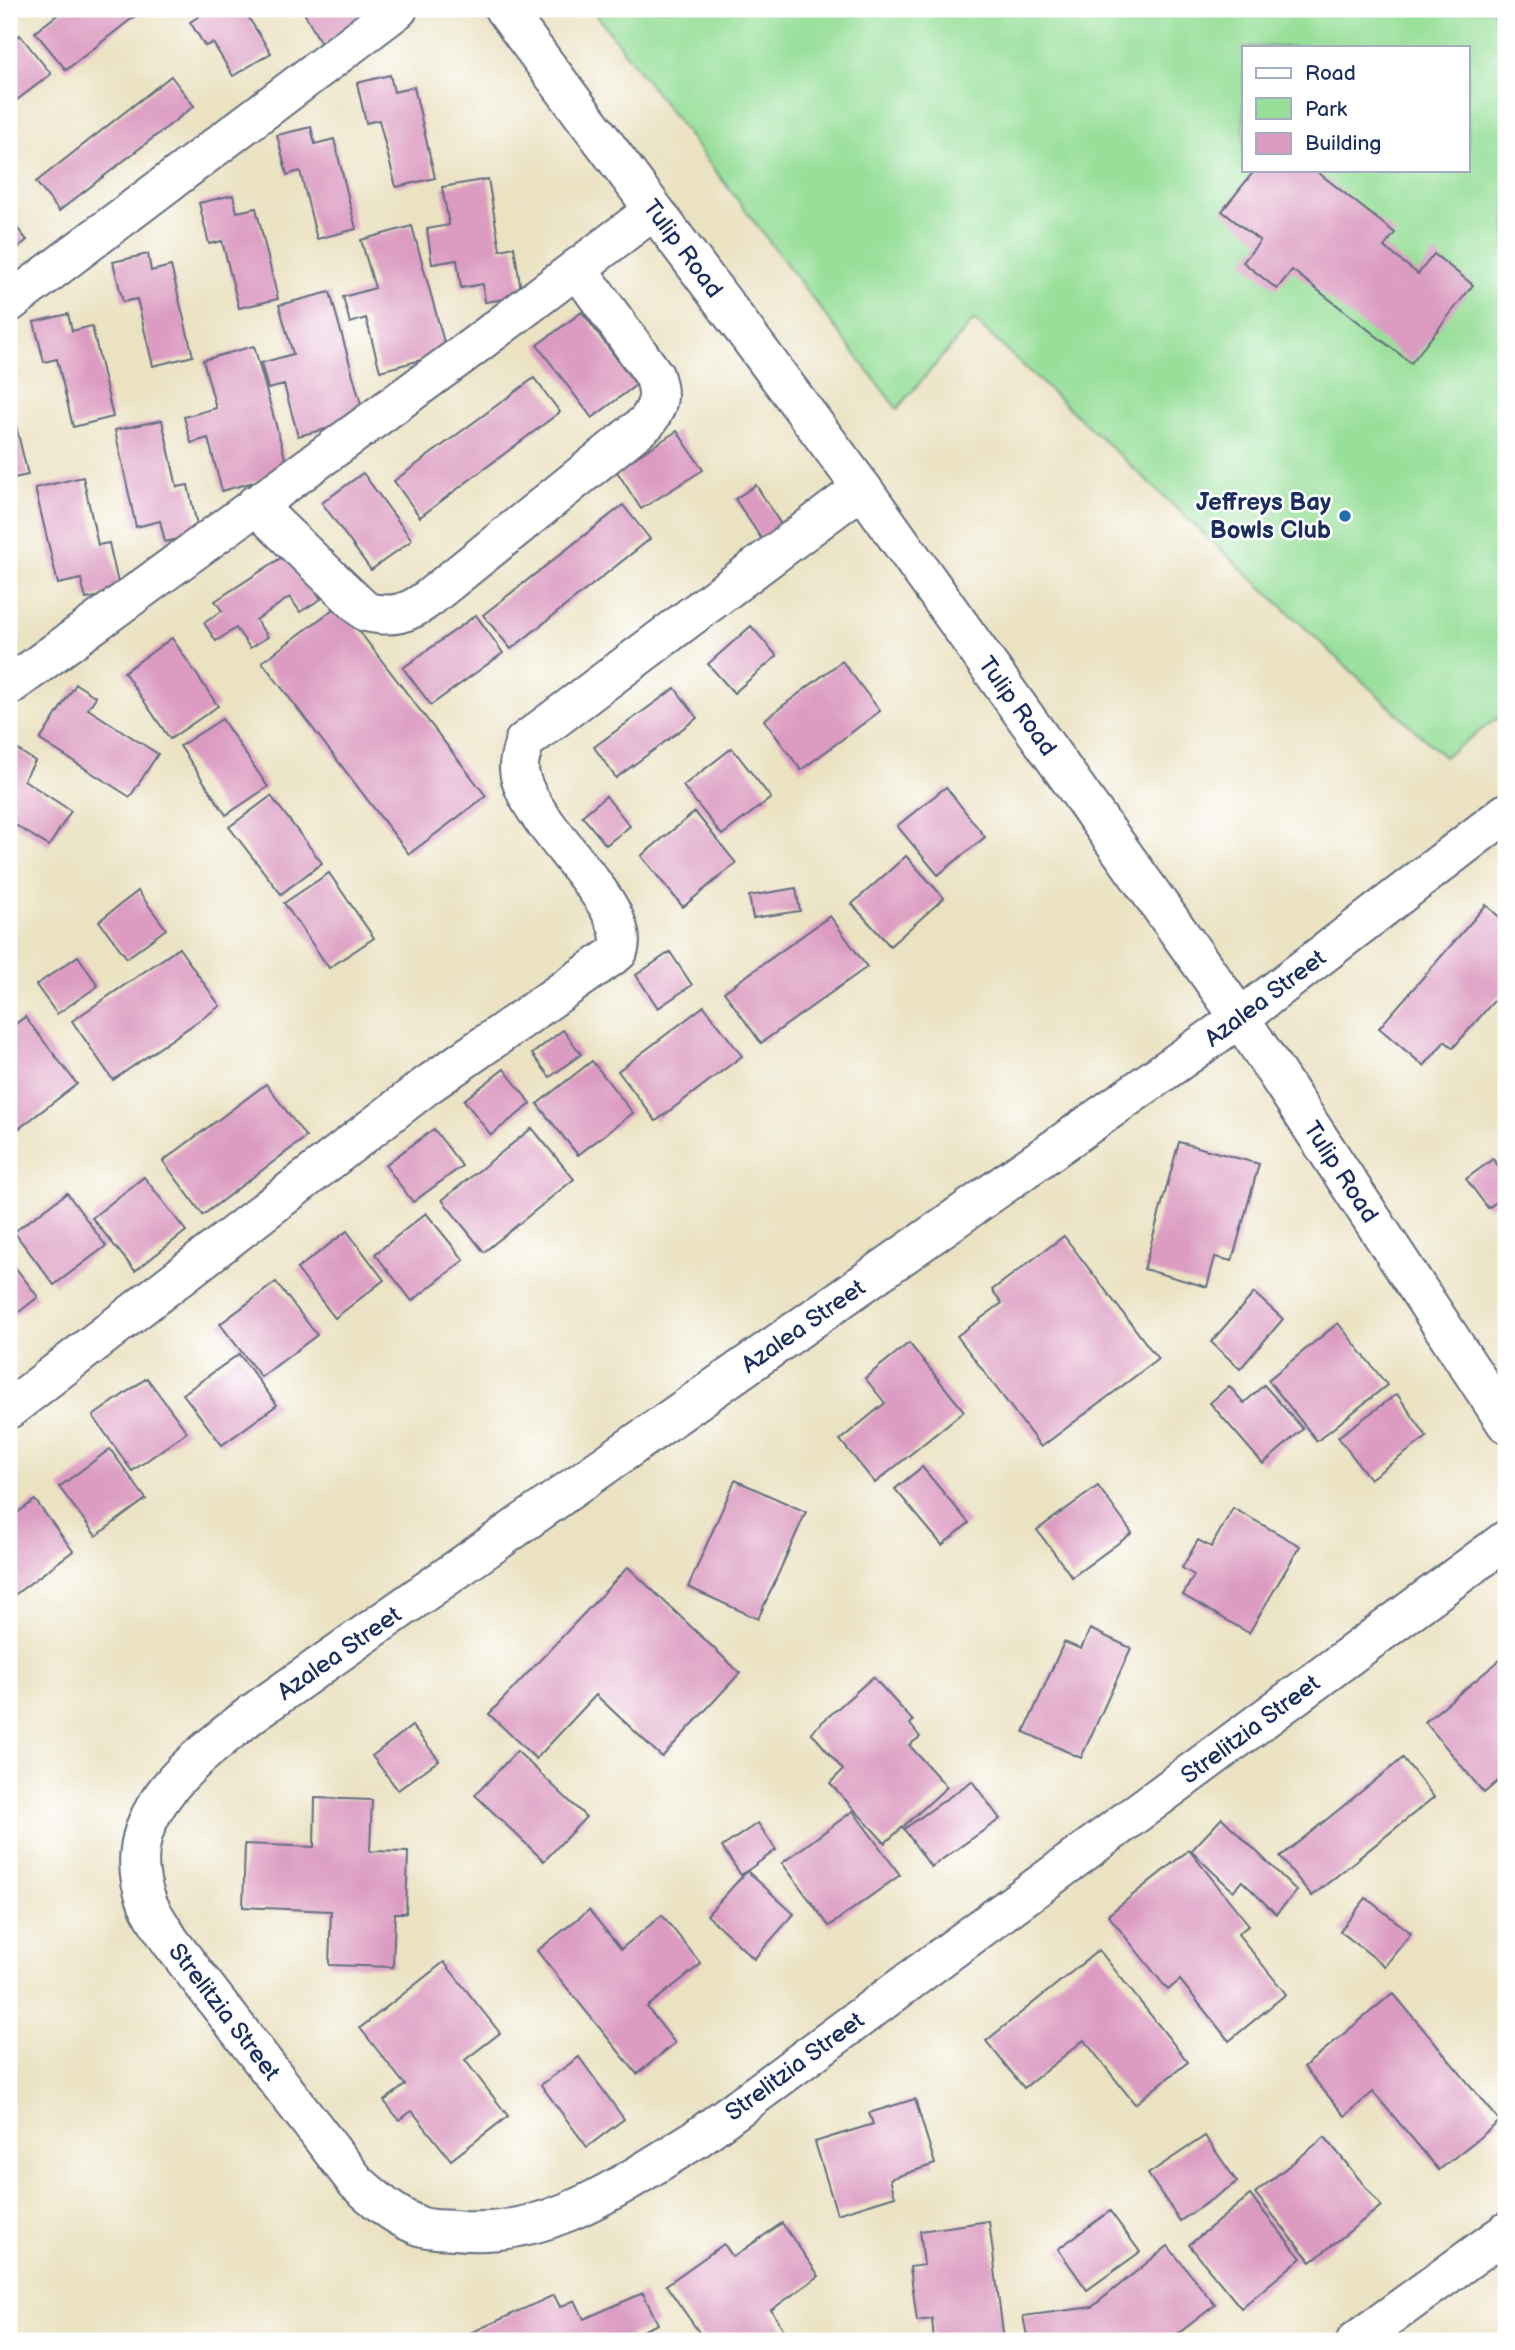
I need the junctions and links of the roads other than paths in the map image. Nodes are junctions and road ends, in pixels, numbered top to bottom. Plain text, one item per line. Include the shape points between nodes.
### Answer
1 (398, 9) edge
2 (505, 9) edge
3 (654, 210) junction
4 (577, 268) junction
5 (9, 303) edge
6 (862, 488) junction
7 (255, 505) junction
8 (9, 686) edge
9 (1506, 813) edge
10 (1240, 1018) junction
11 (9, 1409) edge
12 (1506, 1423) edge
13 (1506, 1540) edge
14 (140, 1866) joint
15 (1506, 2232) edge
16 (1356, 2341) edge

1 - 5 street
2 - 3 street, Tulip Road
3 - 4 street
3 - 6 street, Tulip Road
4 - 7 street
4 - 7 street via 654,375 660,392 657,408 647,422 429,598 412,610 388,617 366,612
6 - 10 street, Tulip Road
6 - 11 street via 524,743 519,769 528,799 613,916 618,952 426,1086
7 - 8 street
9 - 10 street, Azalea Street
10 - 12 street, Tulip Road
10 - 14 street, Azalea Street via 253,1713 162,1794 142,1834
13 - 14 street, Strelitzia Street via 696,2139 593,2202 533,2225 477,2233 443,2229 419,2226 383,2207 356,2182 170,1941 148,1904
15 - 16 street

